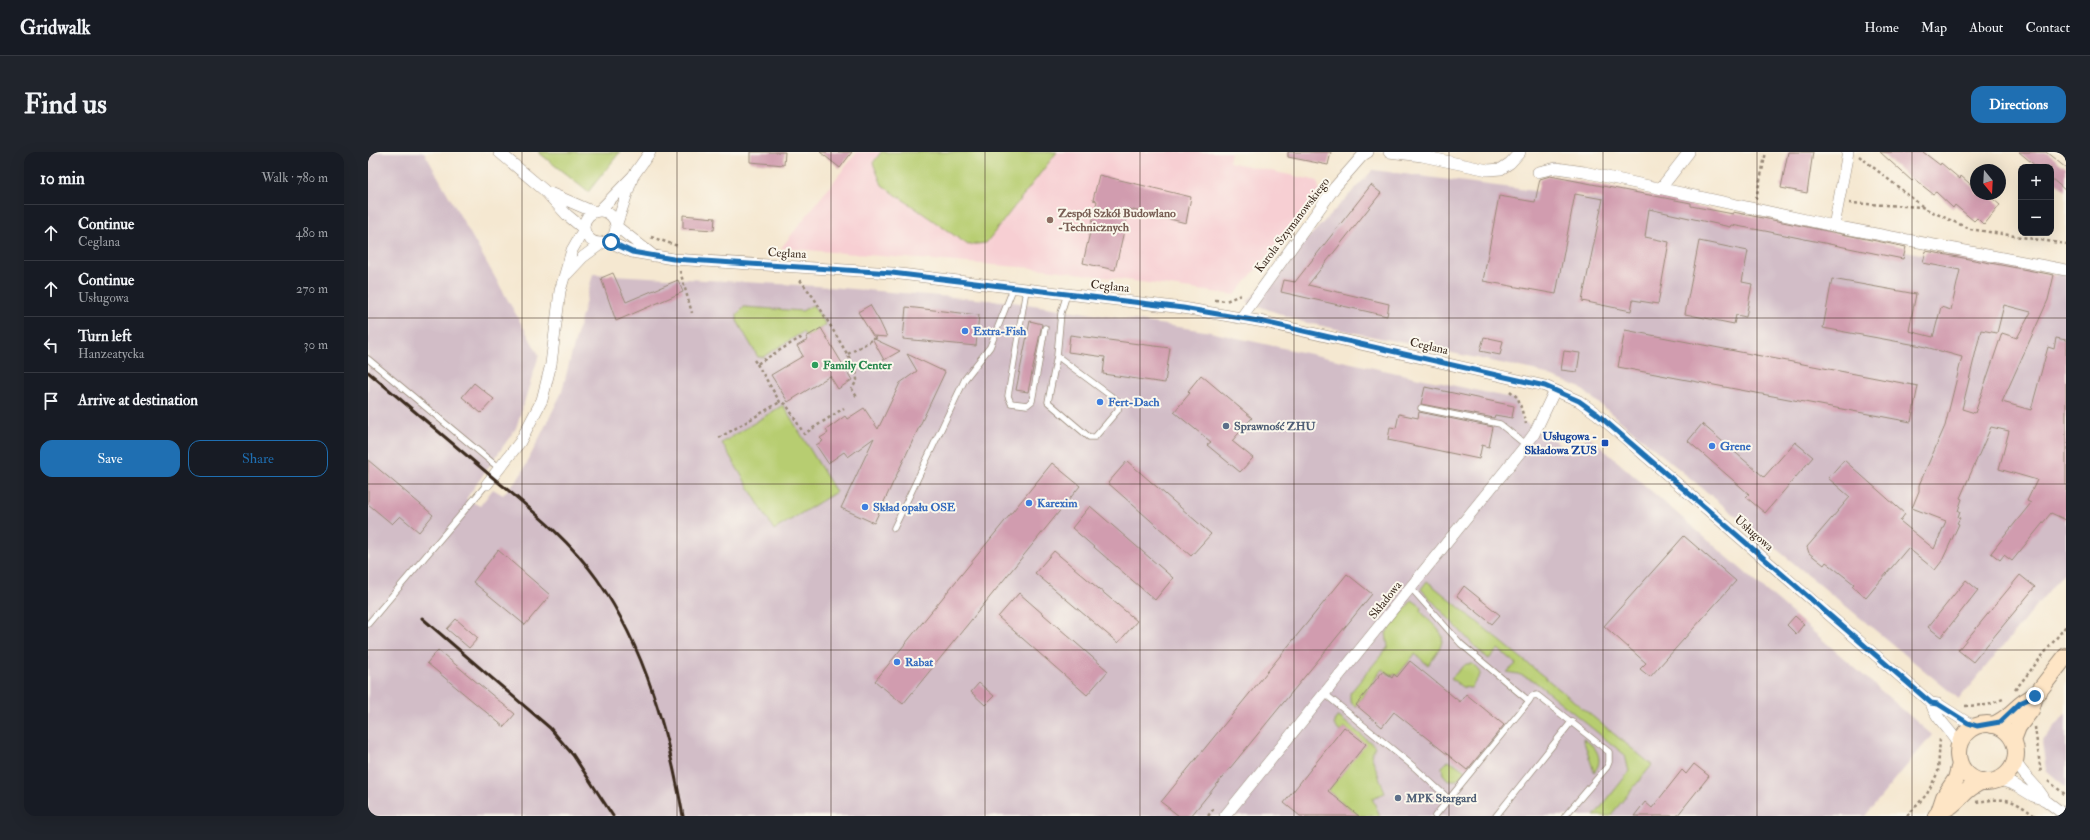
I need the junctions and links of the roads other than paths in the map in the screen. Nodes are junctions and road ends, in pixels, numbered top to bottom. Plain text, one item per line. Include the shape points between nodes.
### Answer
1 (499, 152) edge
2 (650, 152) edge
3 (1368, 152) edge
4 (1389, 152) edge
5 (1520, 152) edge
6 (1689, 152) edge
7 (1848, 152) edge
8 (1538, 172) dead end
9 (632, 176) junction
10 (1661, 188) junction
11 (544, 190) junction
12 (597, 212) junction
13 (616, 226) junction
14 (1834, 226) junction
15 (584, 229) junction
16 (605, 242) junction
17 (654, 256) junction
18 (2066, 270) edge
19 (565, 276) junction
20 (1013, 289) junction
21 (1026, 290) junction
22 (1067, 294) junction
23 (1241, 318) junction
24 (1045, 328) dead end
25 (1056, 356) junction
26 (368, 359) edge
27 (1554, 392) junction
28 (1420, 408) dead end
29 (1526, 445) junction
30 (500, 469) junction
31 (487, 484) joint
32 (894, 528) dead end
33 (1411, 588) junction
34 (368, 624) edge
35 (2066, 656) edge
36 (1325, 694) junction
37 (2035, 696) junction
38 (1529, 701) junction
39 (1931, 703) junction
40 (1572, 721) junction
41 (1984, 725) junction
42 (2013, 740) junction
43 (1959, 746) junction
44 (2015, 760) junction
45 (1960, 764) junction
46 (1991, 780) junction
47 (1954, 794) junction
48 (1449, 799) junction
49 (2045, 800) junction
50 (1938, 814) edge
51 (1225, 816) edge
52 (1435, 816) edge
53 (1496, 816) edge
54 (1565, 816) edge
55 (2066, 816) edge

1 - 11 street
2 - 9 street
3 - 23 street, Karola Szymanowskiego via 1336,187
4 - 5 street via 1488,170 1501,169
6 - 10 street
7 - 14 street
8 - 10 street via 1556,168
9 - 12 street
9 - 13 street
10 - 14 street
11 - 12 street via 574,205
11 - 15 street
12 - 13 street via 610,215
12 - 15 street via 586,219
13 - 16 street via 615,232
13 - 17 street
14 - 18 street
15 - 16 street via 588,238 598,243
15 - 19 street via 572,250
16 - 17 street, Ceglana via 632,252
16 - 19 street via 583,257
17 - 20 street, Ceglana via 690,261 892,273
19 - 30 street via 558,301 553,353 545,391 527,431
20 - 21 street, Ceglana
20 - 32 lane via 990,347 964,379
21 - 22 street, Ceglana
21 - 24 lane via 1008,396 1012,403 1027,405 1032,401
22 - 23 street, Ceglana via 1176,307
22 - 25 lane via 1061,313
23 - 27 street, Ceglana via 1507,377 1545,386
25 - 25 lane via 1119,402 1118,410 1095,436 1089,437 1048,402
26 - 30 lane
27 - 29 street, Składowa
27 - 39 street, Usługowa via 1579,401 1597,414
28 - 29 lane via 1500,424
29 - 33 street, Składowa
30 - 31 street
31 - 34 lane
33 - 36 street, Składowa
33 - 38 lane via 1461,644
35 - 37 street
36 - 48 lane
36 - 51 street, Składowa
37 - 41 street via 2020,703 2005,719
37 - 42 street via 2031,710 2018,727
38 - 40 lane via 1532,696 1541,697
38 - 48 lane
39 - 41 street, Usługowa via 1938,704 1968,723
39 - 43 street, Usługowa via 1936,715 1953,733
40 - 53 lane
40 - 54 lane via 1607,749 1610,756 1607,767
41 - 42 street via 2004,730
41 - 43 street via 1969,730
42 - 44 street
43 - 45 street
44 - 46 street via 2006,775
44 - 49 street
45 - 46 street via 1970,776
45 - 47 street
46 - 47 street
46 - 49 street via 2015,785
47 - 50 street via 1944,797
48 - 52 lane
49 - 55 street

